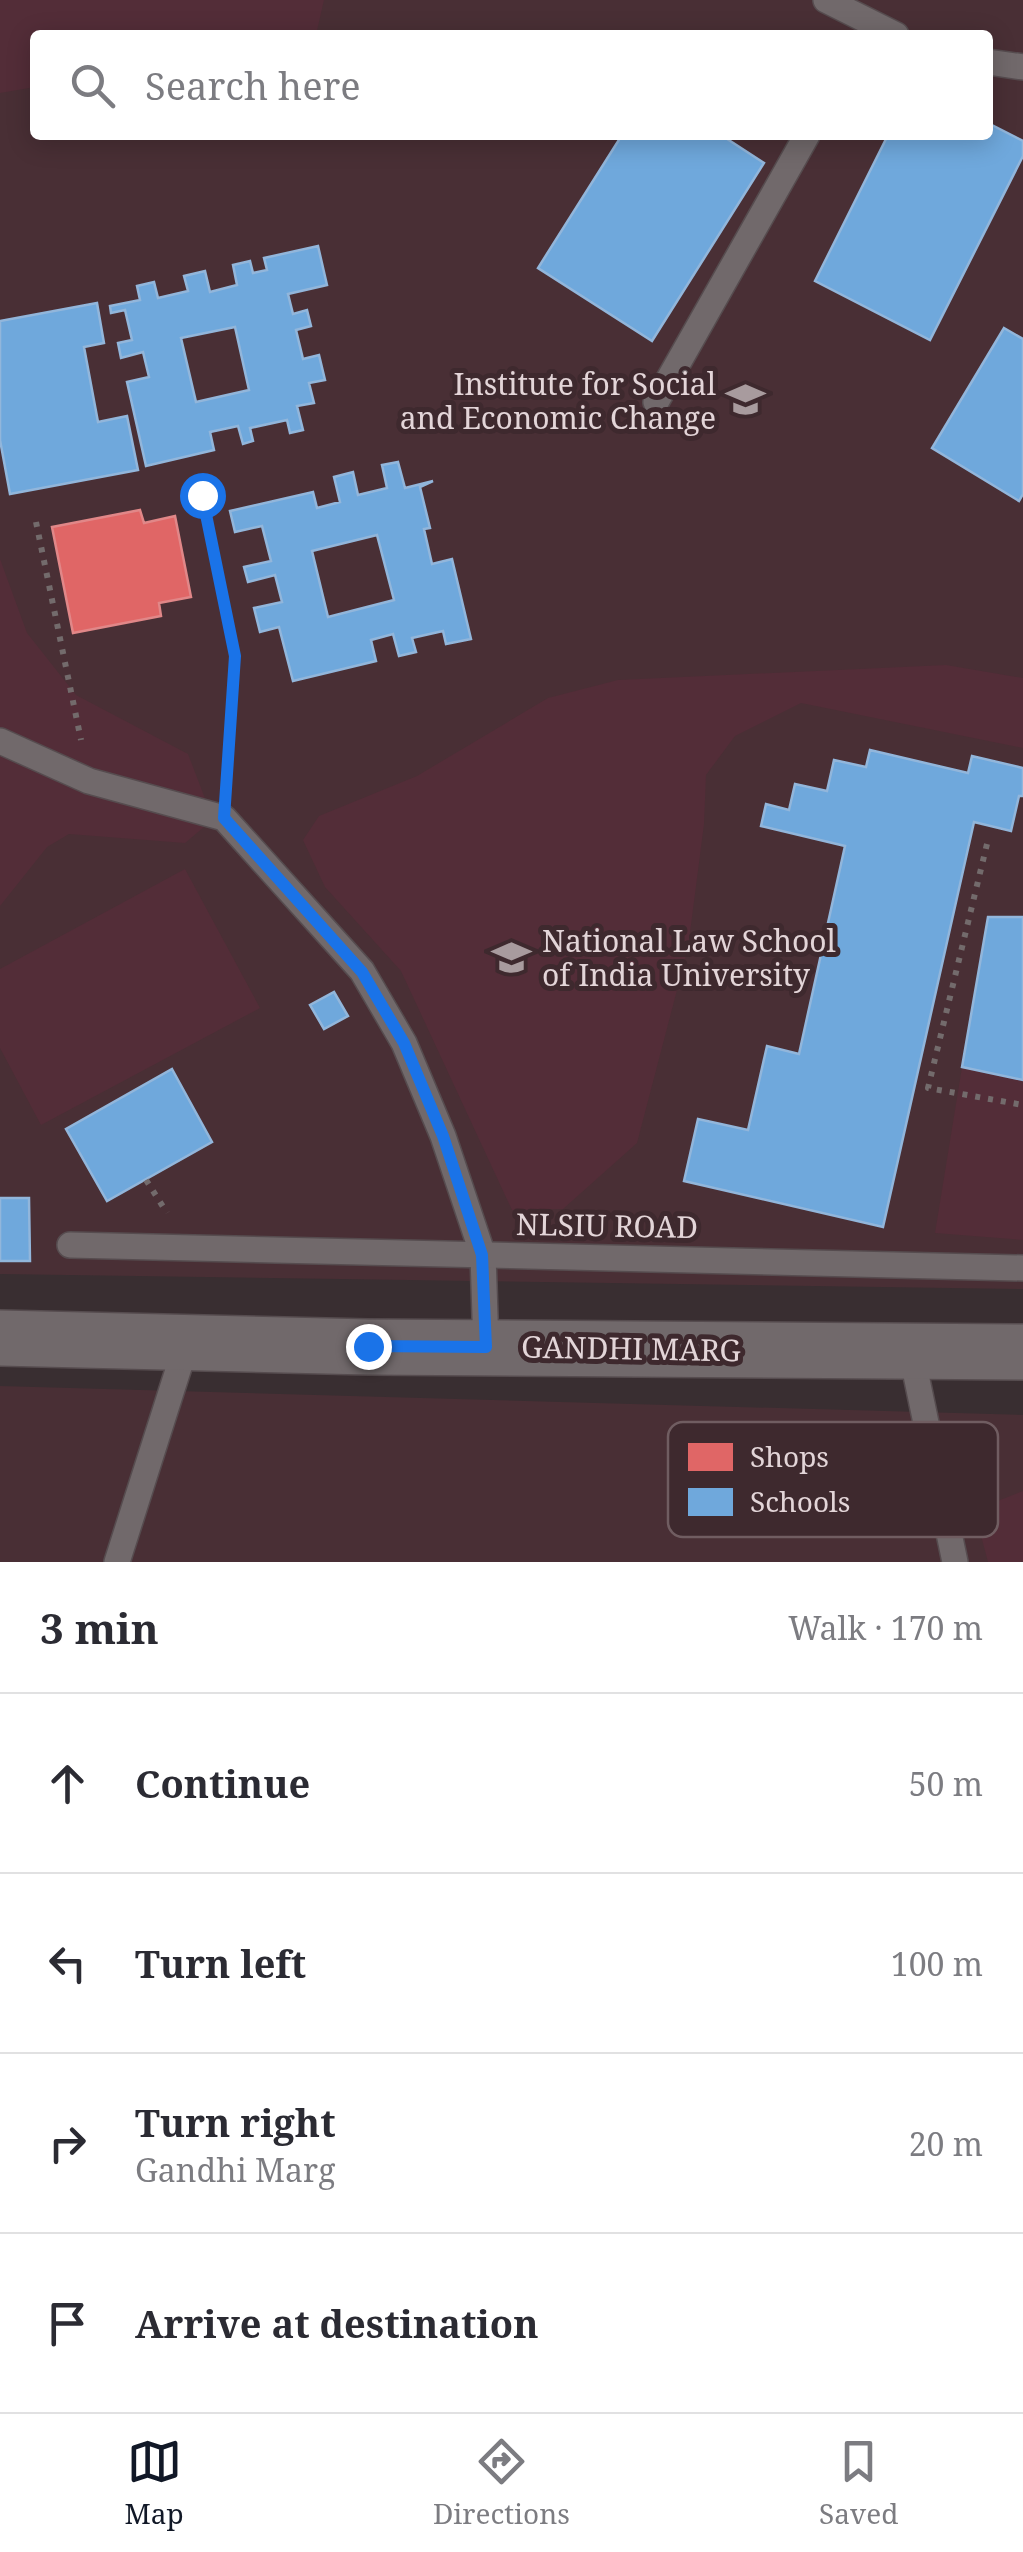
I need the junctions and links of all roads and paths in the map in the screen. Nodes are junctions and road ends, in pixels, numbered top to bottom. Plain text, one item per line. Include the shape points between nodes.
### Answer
1 (826, 0) edge
2 (868, 29) edge
3 (993, 63) edge
4 (1023, 66) edge
5 (805, 140) edge
6 (656, 402) dead end
7 (202, 495) dead end
8 (36, 522) dead end
9 (0, 742) edge
10 (89, 781) junction
11 (224, 818) junction
12 (987, 844) dead end
13 (1023, 1105) edge
14 (70, 1245) dead end
15 (482, 1255) junction
16 (1023, 1268) edge
17 (0, 1338) edge
18 (187, 1342) junction
19 (486, 1347) junction
20 (911, 1351) junction
21 (1023, 1352) edge
22 (925, 1422) edge
23 (949, 1537) edge
24 (117, 1562) edge
25 (954, 1562) edge

1 - 2 lane
3 - 4 lane
5 - 6 lane
7 - 11 path via 235,656
8 - 10 path
9 - 10 lane
10 - 11 lane
11 - 15 lane via 362,972 404,1043
12 - 13 path via 928,1088
14 - 15 lane, NLSIU ROAD
15 - 16 lane, NLSIU ROAD
15 - 19 lane
17 - 18 main road, GANDHI MARG
18 - 19 main road, GANDHI MARG
18 - 24 lane
19 - 20 main road, GANDHI MARG
20 - 21 main road, GANDHI MARG
20 - 22 lane
23 - 25 lane

